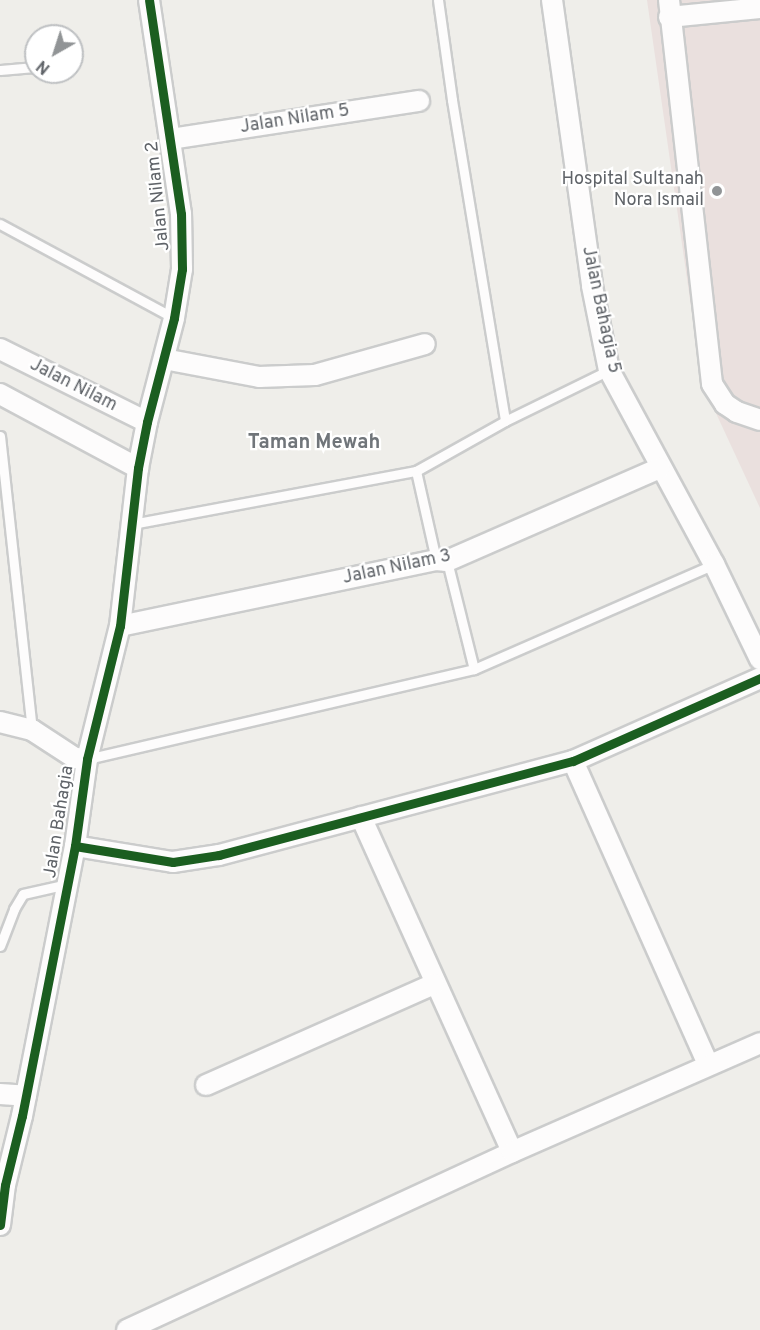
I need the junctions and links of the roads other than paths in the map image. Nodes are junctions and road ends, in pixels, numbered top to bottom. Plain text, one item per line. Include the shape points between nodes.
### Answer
1 (149, 0) edge
2 (438, 0) edge
3 (552, 0) edge
4 (760, 8) edge
5 (669, 9) edge
6 (24, 68) edge
7 (0, 70) edge
8 (419, 101) dead end
9 (170, 139) junction
10 (0, 224) edge
11 (174, 318) junction
12 (425, 344) dead end
13 (0, 349) edge
14 (164, 359) junction
15 (609, 370) junction
16 (0, 394) edge
17 (760, 420) edge
18 (505, 421) junction
19 (147, 422) junction
20 (0, 436) edge
21 (138, 468) junction
22 (660, 468) junction
23 (416, 471) junction
24 (132, 524) junction
25 (441, 560) junction
26 (714, 564) junction
27 (120, 626) junction
28 (760, 658) edge
29 (474, 669) junction
30 (760, 678) edge
31 (0, 722) edge
32 (32, 730) junction
33 (87, 759) junction
34 (573, 761) junction
35 (361, 817) junction
36 (75, 846) junction
37 (67, 885) junction
38 (0, 946) edge
39 (434, 984) junction
40 (760, 1043) edge
41 (708, 1064) junction
42 (206, 1085) dead end
43 (0, 1094) edge
44 (26, 1096) junction
45 (512, 1152) junction
46 (0, 1225) edge
47 (127, 1330) edge

1 - 9 street, Jalan Nilam 2
2 - 18 lane
3 - 15 street, Jalan Bahagia 5 via 592,286
4 - 5 street
5 - 17 street via 712,384 725,404
6 - 7 lane
8 - 9 street, Jalan Nilam 5
9 - 11 street, Jalan Nilam 2 via 181,214 182,269
10 - 11 lane
11 - 14 street, Jalan Nilam 2
12 - 14 street via 315,375 259,377
13 - 19 street, Jalan Nilam
14 - 19 street, Jalan Nilam 2
15 - 18 lane
15 - 22 street, Jalan Bahagia 5
16 - 21 street
18 - 23 lane
19 - 21 street, Jalan Bahagia
20 - 32 lane
21 - 24 street, Jalan Bahagia
22 - 25 street, Jalan Nilam 3
22 - 26 street, Jalan Bahagia 5
23 - 24 lane
23 - 25 lane
24 - 27 street, Jalan Bahagia
25 - 27 street, Jalan Nilam 3
25 - 29 lane
26 - 28 street, Jalan Bahagia 5
26 - 29 lane
27 - 33 street, Jalan Bahagia
29 - 33 lane
30 - 34 street
31 - 32 street
32 - 33 street via 75,758
33 - 36 street, Jalan Bahagia
34 - 35 street
34 - 41 street
35 - 36 street via 219,855 173,862
35 - 39 street
36 - 37 street, Jalan Bahagia
37 - 38 lane via 23,894
37 - 44 street, Jalan Bahagia
39 - 42 street
39 - 45 street
40 - 41 street
41 - 45 street
43 - 44 street
44 - 46 street, Jalan Bahagia via 5,1185
45 - 47 street

